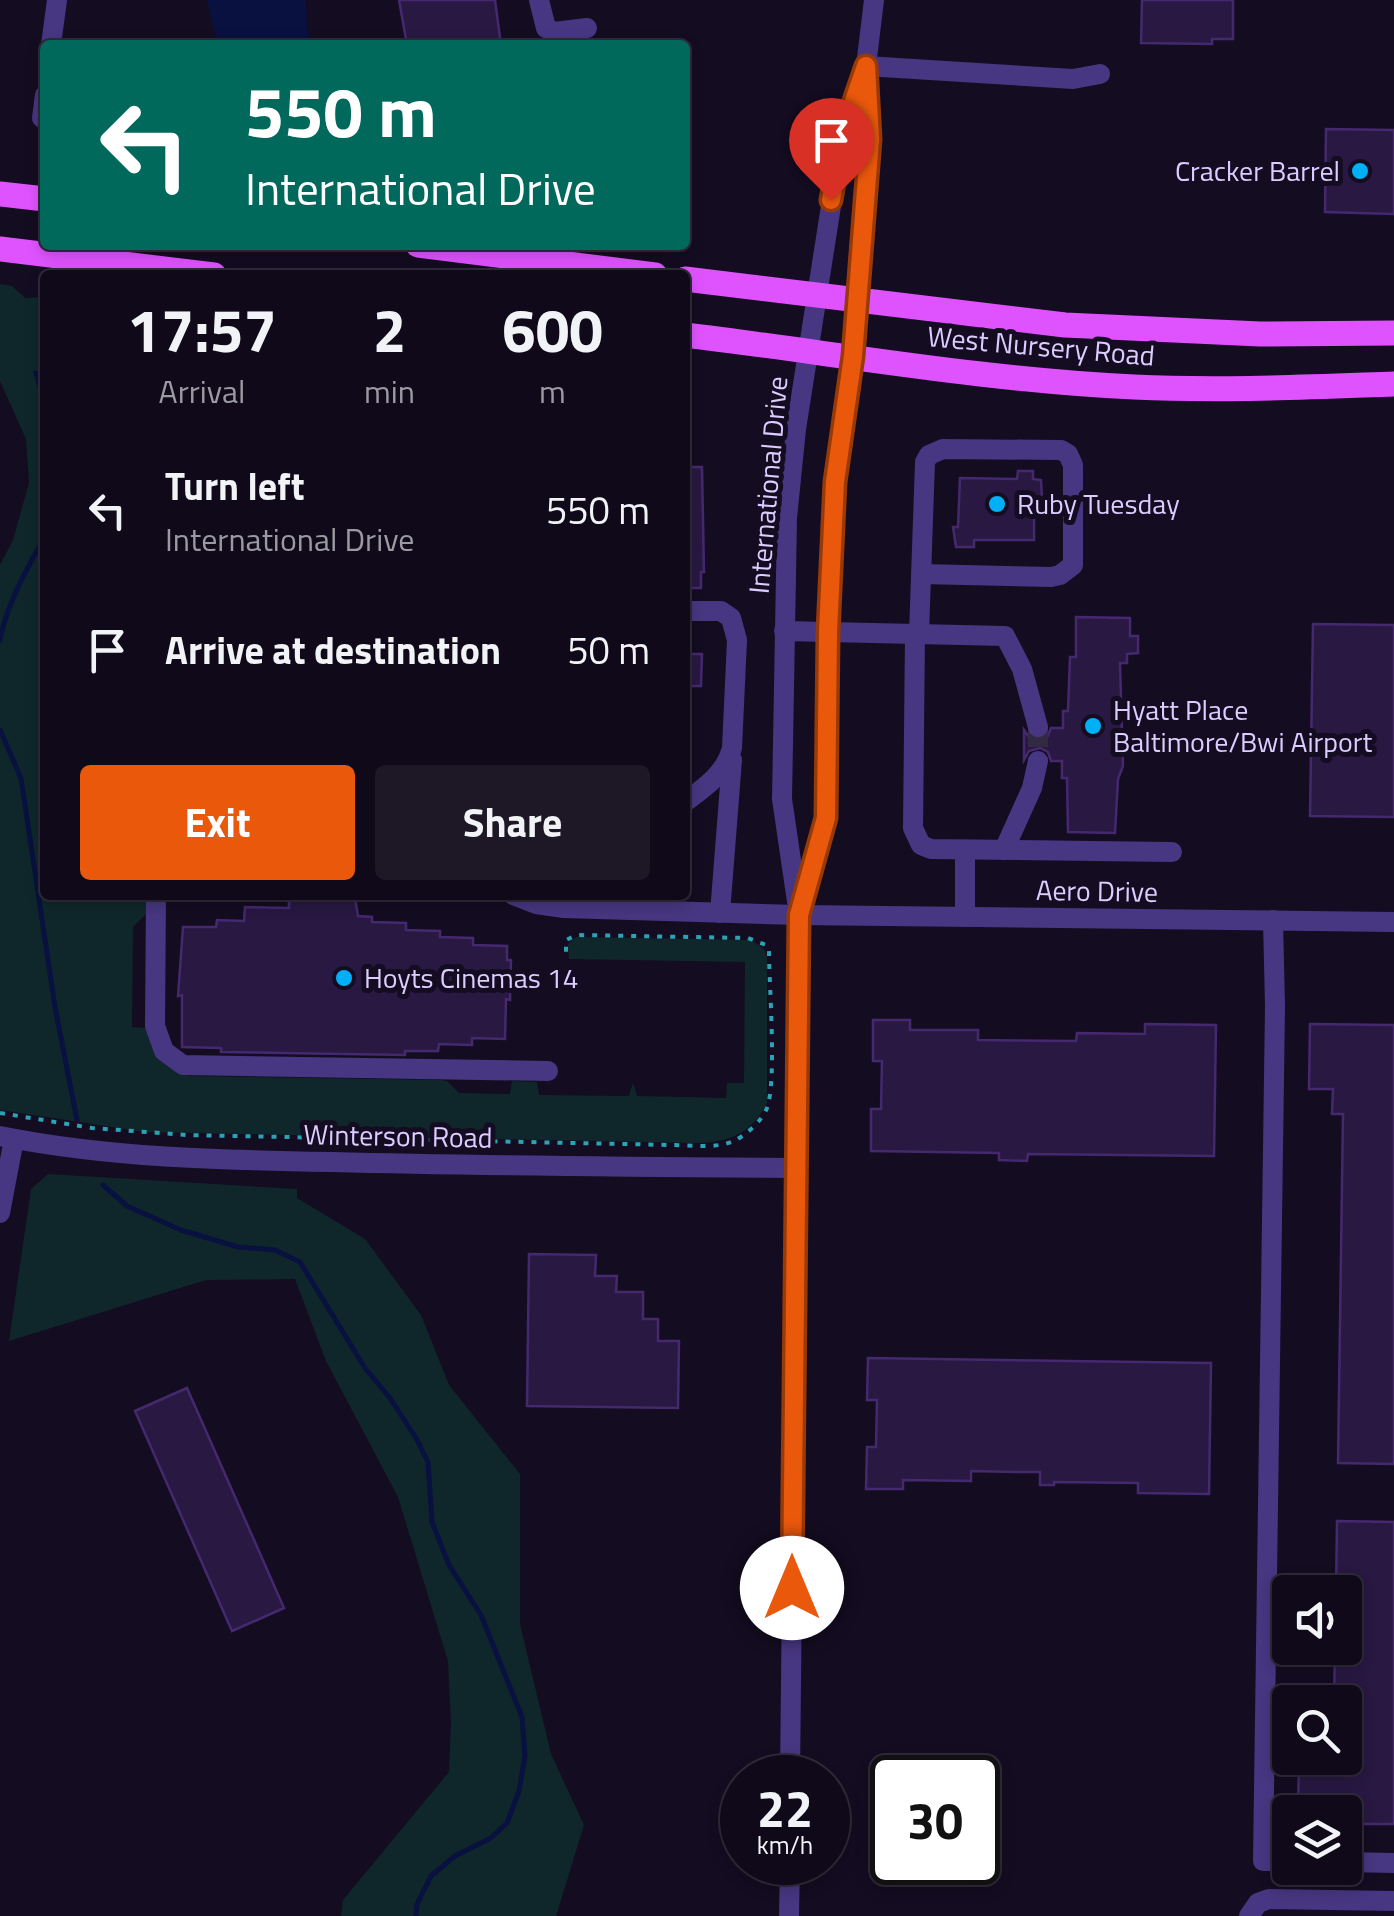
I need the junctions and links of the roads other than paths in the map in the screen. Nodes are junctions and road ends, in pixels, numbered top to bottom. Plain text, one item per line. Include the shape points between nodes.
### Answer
1 (57, 0) edge
2 (539, 0) edge
3 (874, 0) edge
4 (586, 28) dead end
5 (52, 40) edge
6 (866, 66) junction
7 (1100, 74) dead end
8 (0, 194) edge
9 (40, 198) edge
10 (0, 250) edge
11 (457, 250) edge
12 (155, 270) edge
13 (615, 270) edge
14 (690, 280) edge
15 (816, 296) junction
16 (857, 301) junction
17 (1394, 333) edge
18 (690, 335) edge
19 (808, 350) junction
20 (853, 356) junction
21 (1394, 384) edge
22 (921, 574) junction
23 (690, 611) edge
24 (784, 631) junction
25 (828, 632) junction
26 (917, 634) junction
27 (1038, 728) tunnel mouth
28 (732, 748) junction
29 (1038, 760) tunnel mouth
30 (690, 798) edge
31 (965, 850) junction
32 (1004, 850) junction
33 (1172, 852) dead end
34 (156, 900) edge
35 (526, 900) edge
36 (623, 902) edge
37 (720, 913) junction
38 (799, 915) junction
39 (965, 917) junction
40 (1273, 920) junction
41 (1394, 922) edge
42 (548, 1071) dead end
43 (7, 1137) edge
44 (796, 1168) junction
45 (0, 1213) edge
46 (790, 1755) edge
47 (1272, 1861) edge
48 (1362, 1862) edge
49 (1394, 1862) edge
50 (790, 1885) edge
51 (1394, 1901) edge
52 (789, 1916) edge
53 (1249, 1916) edge

1 - 5 street
2 - 4 street via 546,28
3 - 6 street, International Drive
6 - 7 street via 1073,79
6 - 15 street, International Drive via 842,136
6 - 16 street, International Drive via 870,139
8 - 9 main road
10 - 12 main road
11 - 13 main road
14 - 15 main road, West Nursery Road
15 - 16 main road, West Nursery Road
15 - 19 street, International Drive
16 - 17 main road, West Nursery Road via 1162,331
16 - 20 street, International Drive
18 - 19 main road, West Nursery Road
19 - 20 main road, West Nursery Road
19 - 24 street, International Drive via 787,518
20 - 21 main road, West Nursery Road via 1133,387
20 - 25 street, International Drive via 836,467
22 - 22 street via 928,454 1068,454 1073,565 1052,577
22 - 26 street
23 - 28 street via 721,612 735,628
24 - 25 street
24 - 38 street, International Drive via 782,799
25 - 26 street
25 - 38 street, International Drive via 826,818
26 - 27 street via 1005,636
26 - 31 street via 915,838 931,849
28 - 30 street via 723,771
28 - 37 street
29 - 32 street
31 - 32 street
31 - 39 street
32 - 33 street
34 - 42 street via 155,1026 164,1051 183,1065
35 - 36 street, Aero Drive via 564,908
36 - 37 street, Aero Drive
37 - 38 street, Aero Drive
38 - 39 street, Aero Drive
38 - 44 street, International Drive
39 - 40 street, Aero Drive
40 - 41 street, Aero Drive
40 - 47 street via 1262,1861
43 - 44 street, Winterson Road via 86,1152 206,1159
43 - 45 street
44 - 46 street, International Drive
48 - 49 street
50 - 52 street
51 - 53 street via 1269,1899

